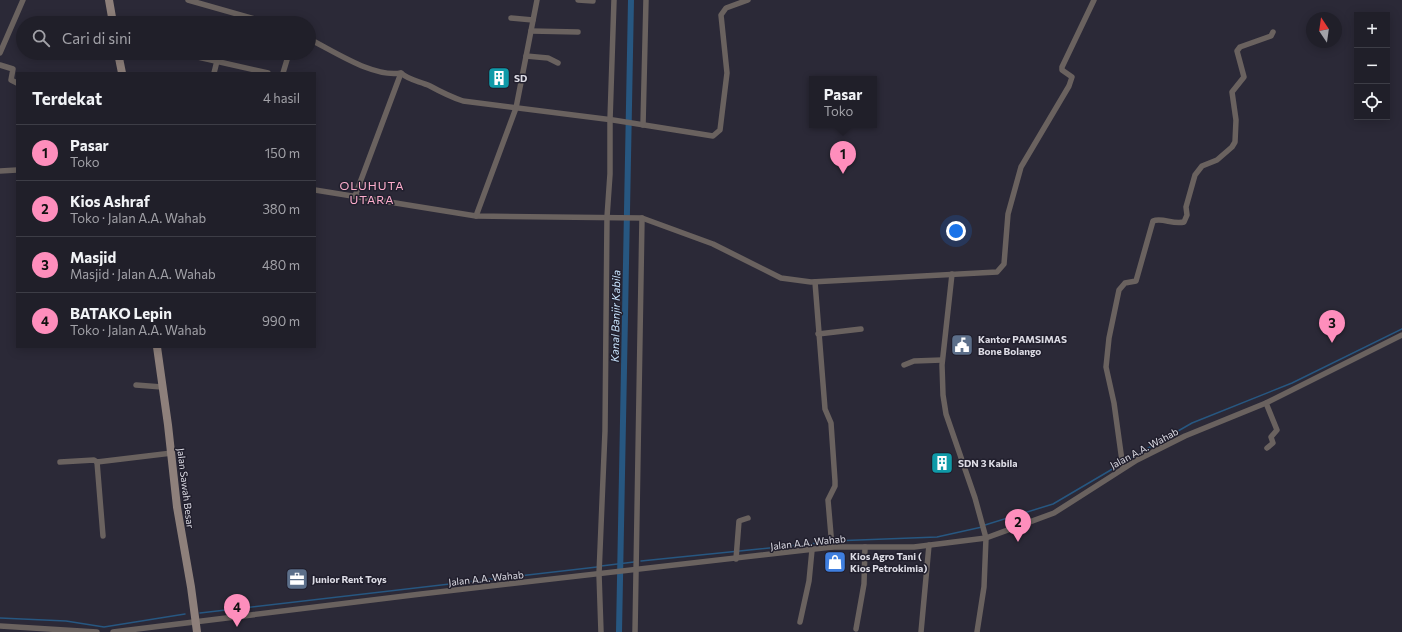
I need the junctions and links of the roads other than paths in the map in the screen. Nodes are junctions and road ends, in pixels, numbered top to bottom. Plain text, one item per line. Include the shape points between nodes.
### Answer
1 (23, 0) edge
2 (109, 0) edge
3 (188, 0) edge
4 (537, 0) edge
5 (578, 0) edge
6 (614, 0) edge
7 (646, 0) edge
8 (748, 0) edge
9 (1094, 0) edge
10 (593, 1) dead end
11 (112, 16) edge
12 (244, 16) edge
13 (511, 18) dead end
14 (533, 20) junction
15 (531, 31) junction
16 (578, 32) dead end
17 (1273, 32) dead end
18 (316, 43) edge
19 (0, 52) edge
20 (526, 56) junction
21 (119, 60) edge
22 (212, 60) edge
23 (288, 60) edge
24 (217, 61) junction
25 (558, 63) dead end
26 (0, 65) edge
27 (122, 72) edge
28 (214, 72) edge
29 (264, 72) edge
30 (283, 72) edge
31 (401, 73) junction
32 (16, 82) edge
33 (516, 108) junction
34 (611, 120) junction
35 (644, 124) junction
36 (16, 170) edge
37 (0, 171) edge
38 (316, 190) edge
39 (355, 196) junction
40 (476, 216) junction
41 (610, 217) junction
42 (640, 218) junction
43 (952, 274) junction
44 (815, 282) junction
45 (861, 329) dead end
46 (818, 334) junction
47 (1402, 335) edge
48 (157, 348) edge
49 (942, 360) junction
50 (904, 365) dead end
51 (136, 385) dead end
52 (162, 387) junction
53 (1266, 403) junction
54 (1267, 448) dead end
55 (172, 453) junction
56 (60, 462) dead end
57 (97, 462) junction
58 (1122, 465) junction
59 (748, 518) dead end
60 (985, 535) junction
61 (103, 536) dead end
62 (832, 544) junction
63 (929, 545) junction
64 (865, 547) junction
65 (812, 550) junction
66 (737, 554) junction
67 (636, 571) junction
68 (602, 574) junction
69 (196, 621) junction
70 (800, 622) dead end
71 (0, 626) edge
72 (856, 629) dead end
73 (97, 632) edge
74 (113, 632) edge
75 (197, 632) edge
76 (601, 632) edge
77 (635, 632) edge
78 (921, 632) edge
79 (977, 632) edge

1 - 19 street
2 - 11 main road
3 - 12 street
4 - 14 street
5 - 10 street
6 - 34 street
7 - 35 street
8 - 35 street via 726,8 721,15 727,74 720,130 713,136
9 - 43 street via 1062,67 1062,70 1072,77 1069,86 1021,167 1008,214 1004,264 997,272
13 - 14 street
14 - 15 street
15 - 16 street
15 - 20 street
17 - 58 street via 1271,36 1245,44 1237,51 1244,77 1232,92 1236,142 1217,160 1202,166 1195,175 1184,222 1152,221 1136,281 1125,283 1119,290 1108,338 1106,366
18 - 31 street via 356,63 391,75
20 - 25 street via 548,58
20 - 33 street
21 - 27 main road
22 - 24 street
23 - 30 street
24 - 28 street
24 - 29 street
26 - 32 street via 13,69 11,80
31 - 33 street via 408,79 454,98
31 - 39 street
33 - 34 street
33 - 40 street
34 - 35 street
34 - 41 street
36 - 37 street
38 - 39 street
39 - 40 street
40 - 41 street
41 - 42 street
41 - 68 street
42 - 44 street via 713,244 781,278
42 - 67 street
43 - 44 street
43 - 49 street
44 - 46 street
45 - 46 street
46 - 62 street via 825,409 831,423 835,481 828,500
47 - 53 street, Jalan A.A. Wahab
48 - 52 main road, Jalan Sawah Besar
49 - 50 street via 914,361
49 - 60 street via 946,414 983,522
51 - 52 street
52 - 55 main road, Jalan Sawah Besar
53 - 54 street via 1277,430 1271,437 1273,443
53 - 58 street, Jalan A.A. Wahab
55 - 57 street
55 - 69 main road, Jalan Sawah Besar via 177,506
56 - 57 street
57 - 61 street
58 - 60 street, Jalan A.A. Wahab via 1082,496 1054,513
59 - 66 street via 739,521
60 - 63 street, Jalan A.A. Wahab
60 - 79 street via 984,587
62 - 64 street, Jalan A.A. Wahab
62 - 65 street, Jalan A.A. Wahab
63 - 64 street, Jalan A.A. Wahab
63 - 78 street
64 - 72 street via 864,584
65 - 66 street, Jalan A.A. Wahab
65 - 70 street via 809,581
66 - 67 street, Jalan A.A. Wahab
67 - 68 street, Jalan A.A. Wahab
67 - 77 street
68 - 69 street, Jalan A.A. Wahab
68 - 76 street
69 - 74 street, Jalan A.A. Wahab
69 - 75 main road, Jalan Sawah Besar
71 - 73 street

